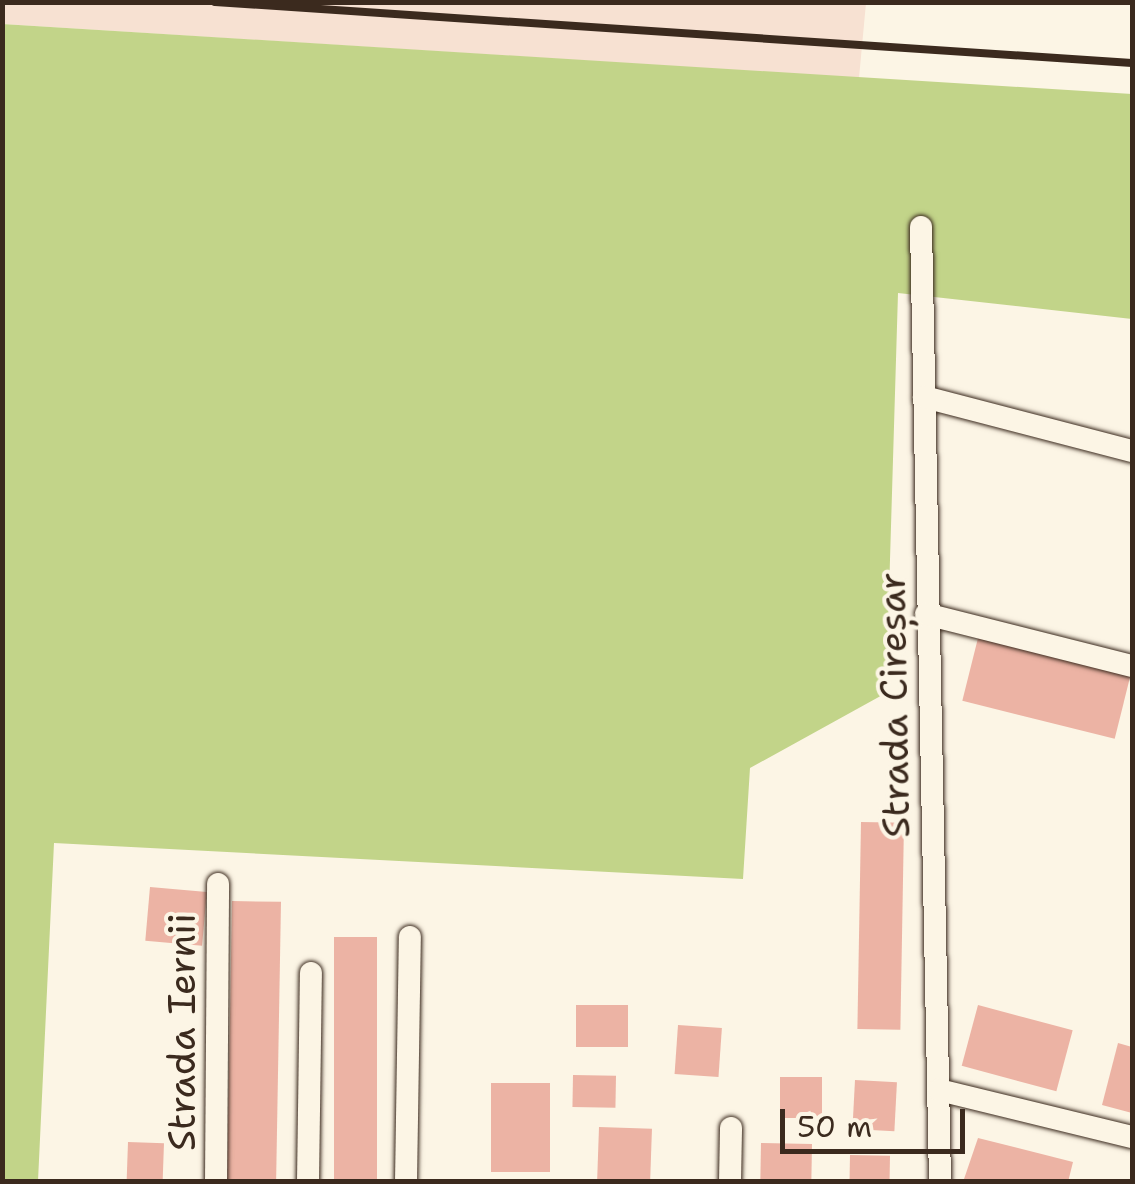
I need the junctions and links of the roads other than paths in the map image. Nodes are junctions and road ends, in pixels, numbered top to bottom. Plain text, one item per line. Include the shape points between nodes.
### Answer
1 (921, 228) dead end
2 (924, 397) junction
3 (1132, 450) edge
4 (926, 614) junction
5 (1132, 666) edge
6 (218, 884) dead end
7 (410, 938) dead end
8 (311, 973) dead end
9 (939, 1090) junction
10 (731, 1128) dead end
11 (1132, 1137) edge
12 (216, 1182) edge
13 (308, 1182) edge
14 (406, 1182) edge
15 (730, 1182) edge
16 (940, 1182) edge

1 - 2 street, Strada Cireșar
2 - 3 street
2 - 4 street, Strada Cireșar
4 - 5 street
4 - 9 street, Strada Cireșar
6 - 12 street, Strada Iernii
7 - 14 street
8 - 13 street
9 - 11 street
9 - 16 street, Strada Cireșar
10 - 15 street

